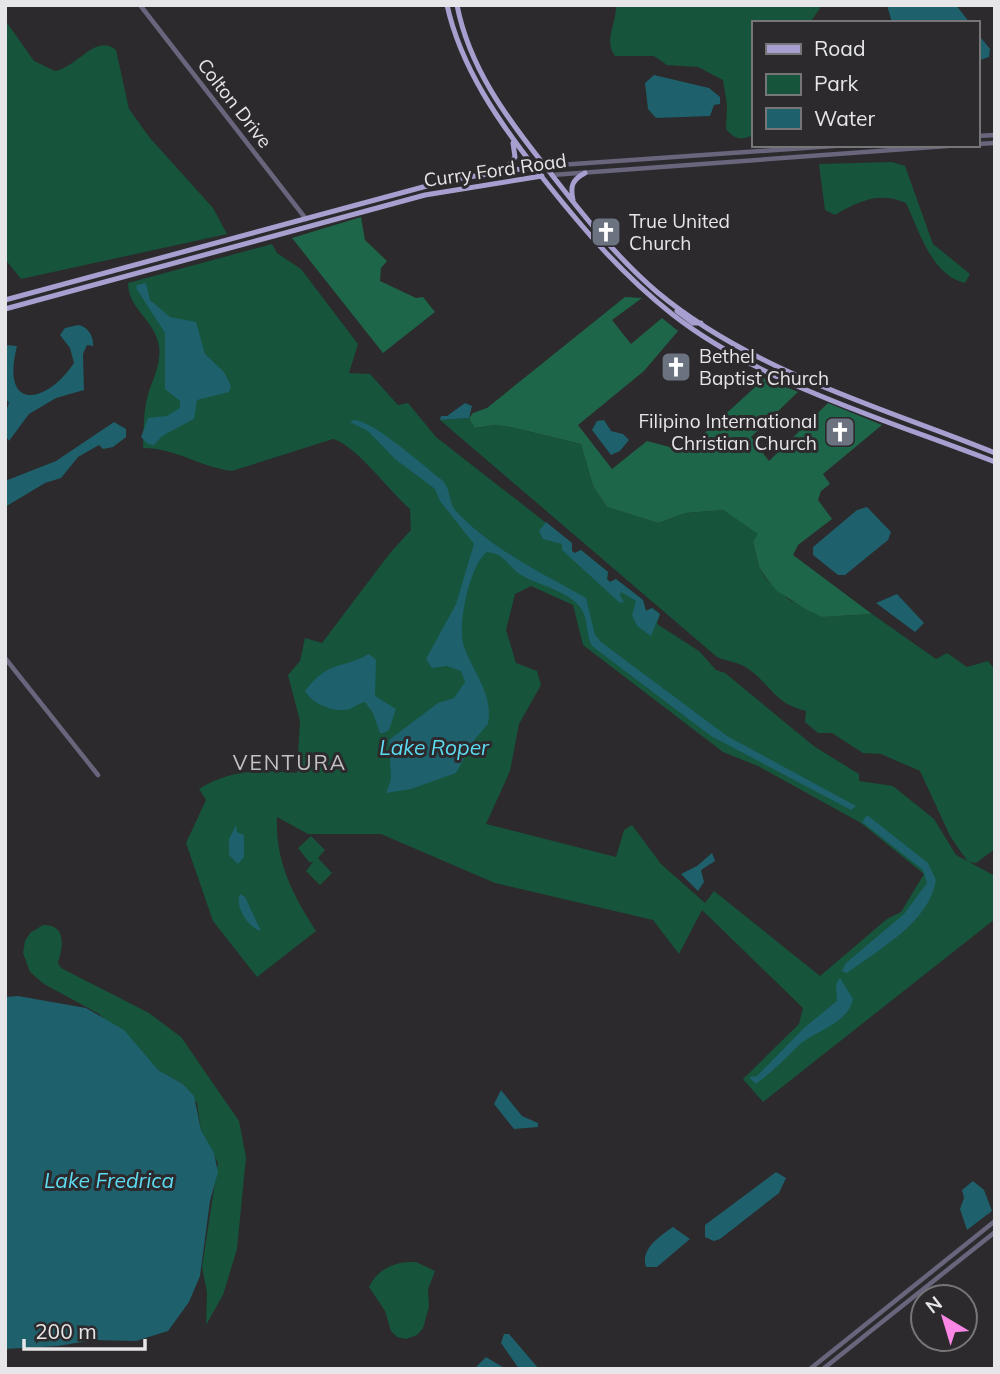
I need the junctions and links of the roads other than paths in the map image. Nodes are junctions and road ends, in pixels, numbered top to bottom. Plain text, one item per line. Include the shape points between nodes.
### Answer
1 (140, 5) edge
2 (447, 5) edge
3 (457, 5) edge
4 (450, 16) junction
5 (465, 38) junction
6 (510, 136) junction
7 (819, 147) edge
8 (934, 147) edge
9 (545, 166) junction
10 (534, 167) junction
11 (504, 170) junction
12 (585, 173) junction
13 (542, 176) junction
14 (552, 176) junction
15 (392, 195) junction
16 (574, 203) junction
17 (306, 219) junction
18 (314, 225) junction
19 (583, 228) junction
20 (214, 252) junction
21 (648, 284) junction
22 (644, 291) junction
23 (5, 300) edge
24 (5, 309) edge
25 (701, 323) junction
26 (995, 453) edge
27 (995, 462) edge
28 (5, 658) edge
29 (98, 775) dead end
30 (995, 1222) edge
31 (995, 1232) edge
32 (810, 1369) edge
33 (823, 1369) edge

1 - 17 street, Colton Drive
2 - 4 main road
3 - 5 main road
4 - 5 main road
4 - 6 main road via 475,79
5 - 9 main road via 500,108
6 - 10 main road
6 - 11 main road via 515,157
7 - 9 street, Curry Ford Road
8 - 12 street, Curry Ford Road
9 - 10 main road, Curry Ford Road
9 - 14 main road
10 - 11 main road, Curry Ford Road
10 - 13 main road
11 - 15 main road, Curry Ford Road
12 - 14 street, Curry Ford Road
12 - 16 main road via 571,187
13 - 14 main road, Curry Ford Road
13 - 18 main road, Curry Ford Road via 437,192
13 - 19 main road
14 - 16 main road
15 - 17 main road, Curry Ford Road
15 - 18 main road via 316,219
16 - 21 main road
17 - 20 main road via 298,226
17 - 23 main road, Curry Ford Road
18 - 20 main road, Curry Ford Road
19 - 21 main road via 634,278
19 - 22 main road
20 - 24 main road, Curry Ford Road
21 - 25 main road
22 - 25 main road via 652,291 693,323
22 - 27 main road via 706,338 770,373
25 - 26 main road via 802,378
28 - 29 street
30 - 32 street
31 - 33 street

